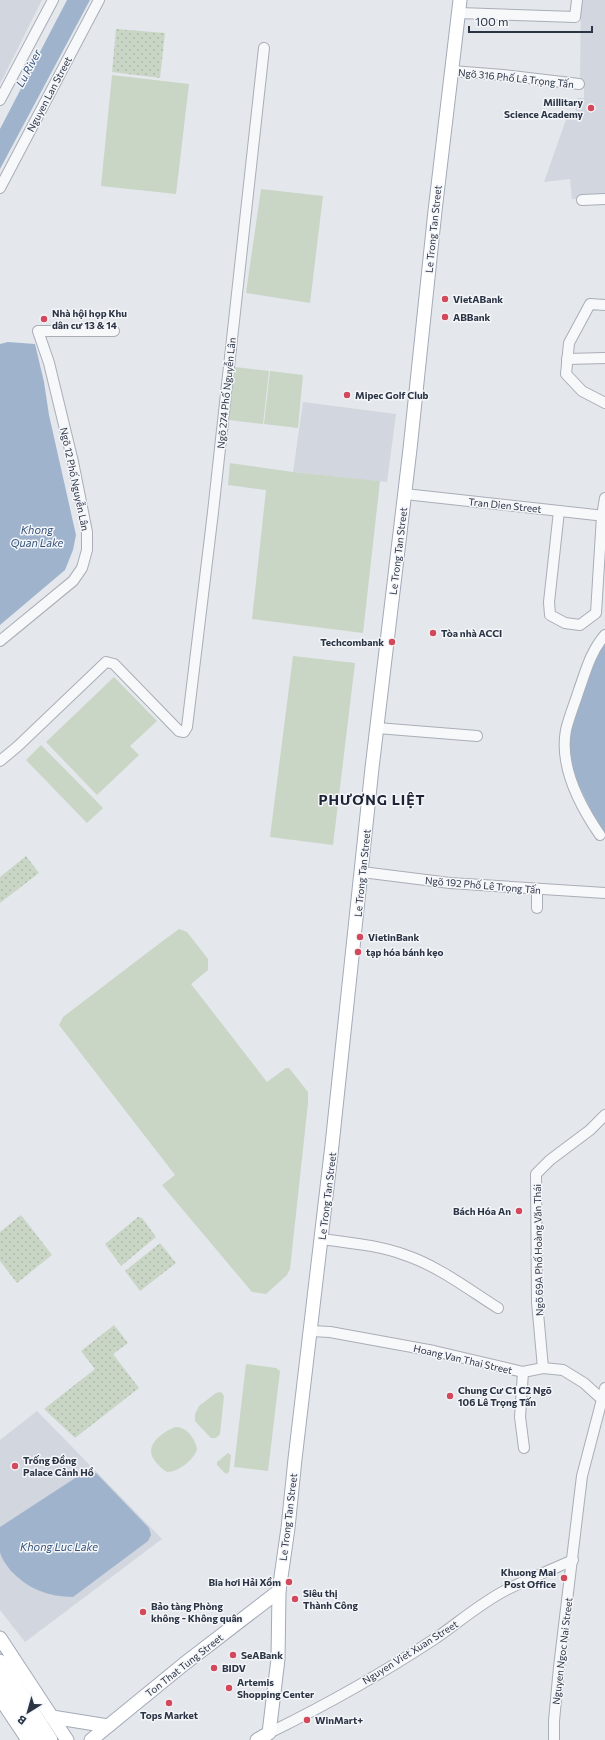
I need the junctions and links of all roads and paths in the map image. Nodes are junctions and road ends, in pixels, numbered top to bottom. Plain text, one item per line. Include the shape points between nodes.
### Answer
1 (53, 0) edge
2 (99, 0) edge
3 (460, 0) edge
4 (577, 0) edge
5 (459, 13) junction
6 (264, 48) dead end
7 (452, 71) junction
8 (579, 84) dead end
9 (0, 100) edge
10 (0, 188) edge
11 (605, 199) edge
12 (582, 200) dead end
13 (605, 305) edge
14 (114, 331) dead end
15 (605, 358) edge
16 (568, 359) junction
17 (605, 403) edge
18 (405, 494) junction
19 (605, 498) edge
20 (559, 511) junction
21 (604, 516) edge
22 (605, 635) edge
23 (0, 641) edge
24 (377, 728) junction
25 (477, 736) dead end
26 (0, 761) edge
27 (600, 836) dead end
28 (362, 872) junction
29 (538, 889) junction
30 (605, 893) edge
31 (537, 908) dead end
32 (605, 1115) edge
33 (322, 1239) junction
34 (498, 1308) dead end
35 (311, 1331) junction
36 (543, 1368) junction
37 (524, 1372) junction
38 (605, 1388) edge
39 (603, 1400) edge
40 (524, 1448) dead end
41 (573, 1560) junction
42 (279, 1591) junction
43 (0, 1638) edge
44 (0, 1662) edge
45 (0, 1682) edge
46 (0, 1698) edge
47 (52, 1717) junction
48 (108, 1726) junction
49 (269, 1733) junction
50 (28, 1740) edge
51 (38, 1740) edge
52 (50, 1740) edge
53 (67, 1740) edge
54 (91, 1740) edge
55 (105, 1740) edge
56 (257, 1740) edge
57 (554, 1740) edge

1 - 9 street
2 - 10 street, Nguyen Lan Street
3 - 5 main road, Le Trong Tan Street
4 - 5 street via 575,18
5 - 7 main road, Le Trong Tan Street
6 - 26 street, Ngõ 274 Phố Nguyễn Lân via 187,727 184,732 179,731 114,664 106,662
7 - 8 street, Ngõ 316 Phố Lê Trọng Tấn
7 - 18 main road, Le Trong Tan Street
11 - 12 street
13 - 16 street via 590,304 569,343
14 - 23 street, Ngõ 12 Phố Nguyễn Lân via 38,331 49,363 73,462 87,532 87,550 82,568 73,581
15 - 16 street
16 - 17 street via 566,374 582,391
18 - 20 street, Tran Dien Street
18 - 24 main road, Le Trong Tan Street
19 - 21 street
20 - 21 street, Tran Dien Street
20 - 21 street via 549,602 550,615 564,623 580,625 596,613
22 - 27 street via 596,646 587,666 566,731 565,749 574,789
24 - 25 street
24 - 28 main road, Le Trong Tan Street
28 - 29 street, Ngõ 192 Phố Lê Trọng Tấn via 450,883
28 - 33 main road, Le Trong Tan Street
29 - 30 street, Ngõ 192 Phố Lê Trọng Tấn
29 - 31 street
32 - 36 street, Ngõ 69A Phố Hoàng Văn Thái via 536,1174 537,1302
33 - 34 street via 386,1249 407,1255 436,1269
33 - 35 main road, Le Trong Tan Street
35 - 37 street, Hoang Van Thai Street via 330,1332 434,1351
35 - 42 main road, Le Trong Tan Street
36 - 37 street, Hoang Van Thai Street
36 - 39 street, Hoang Van Thai Street via 563,1370 584,1383
37 - 40 street via 520,1417
38 - 39 street, Nguyen Ngoc Nai Street
39 - 41 street, Nguyen Ngoc Nai Street via 582,1476
41 - 49 street, Nguyen Viet Xuan Street via 505,1590 392,1665 330,1702
41 - 57 street, Nguyen Ngoc Nai Street via 558,1675
42 - 48 main road, Ton That Tung Street
42 - 49 main road, Le Trong Tan Street via 278,1659
43 - 47 main road
44 - 52 highway
45 - 51 highway
46 - 50 main road
47 - 48 main road
47 - 53 main road
48 - 54 main road, Ton That Tung Street
48 - 55 main road
49 - 56 main road

